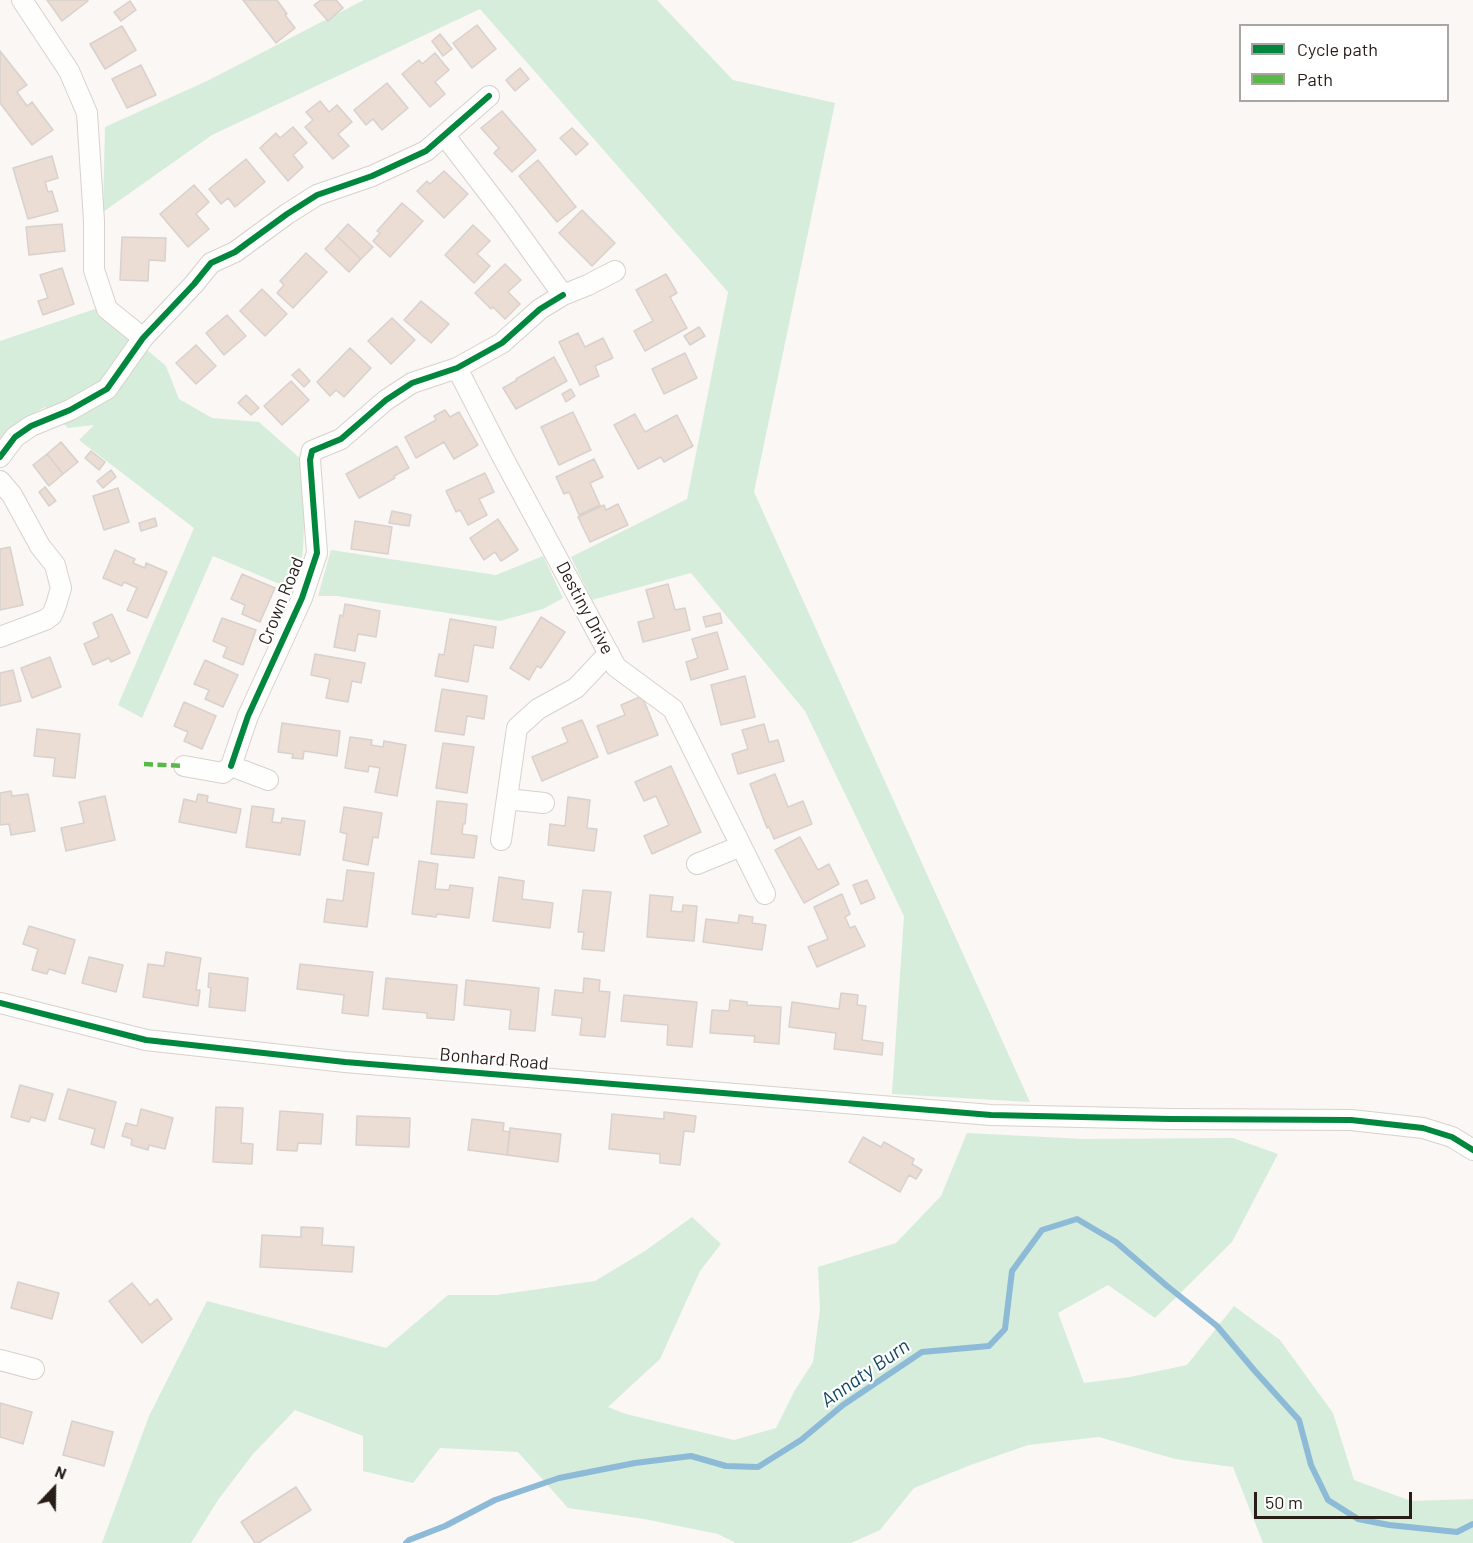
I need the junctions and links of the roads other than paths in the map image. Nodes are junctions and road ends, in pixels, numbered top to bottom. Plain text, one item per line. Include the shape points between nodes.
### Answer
1 (22, 0) edge
2 (489, 96) dead end
3 (445, 136) junction
4 (615, 271) dead end
5 (563, 295) junction
6 (143, 338) junction
7 (458, 368) junction
8 (0, 457) edge
9 (0, 481) edge
10 (0, 637) edge
11 (609, 653) junction
12 (184, 766) dead end
13 (231, 766) junction
14 (268, 780) dead end
15 (507, 799) junction
16 (544, 803) dead end
17 (501, 840) dead end
18 (741, 846) junction
19 (697, 864) dead end
20 (765, 894) dead end
21 (0, 1003) edge
22 (1473, 1150) edge
23 (0, 1360) edge
24 (34, 1369) dead end

1 - 6 street via 69,70 87,113 94,270 107,309
2 - 3 street
3 - 5 street
3 - 6 street via 426,152 396,166 317,195 235,252 211,263
4 - 5 street, Crown Road
5 - 7 street, Crown Road via 540,309 502,343
6 - 8 street via 107,389 31,426 15,437
7 - 11 street, Destiny Drive
7 - 13 street, Crown Road via 412,383 341,438 312,451 317,553
9 - 10 street via 55,565 61,588 52,615
11 - 15 street via 576,688 538,709 517,728
11 - 18 street, Destiny Drive via 616,667 672,709
12 - 13 street via 223,773
13 - 14 street
15 - 16 street
15 - 17 street
18 - 19 street
18 - 20 street, Destiny Drive
21 - 22 street, Bonhard Road via 146,1040 345,1062 991,1115 1351,1120 1423,1128 1452,1137
23 - 24 street

